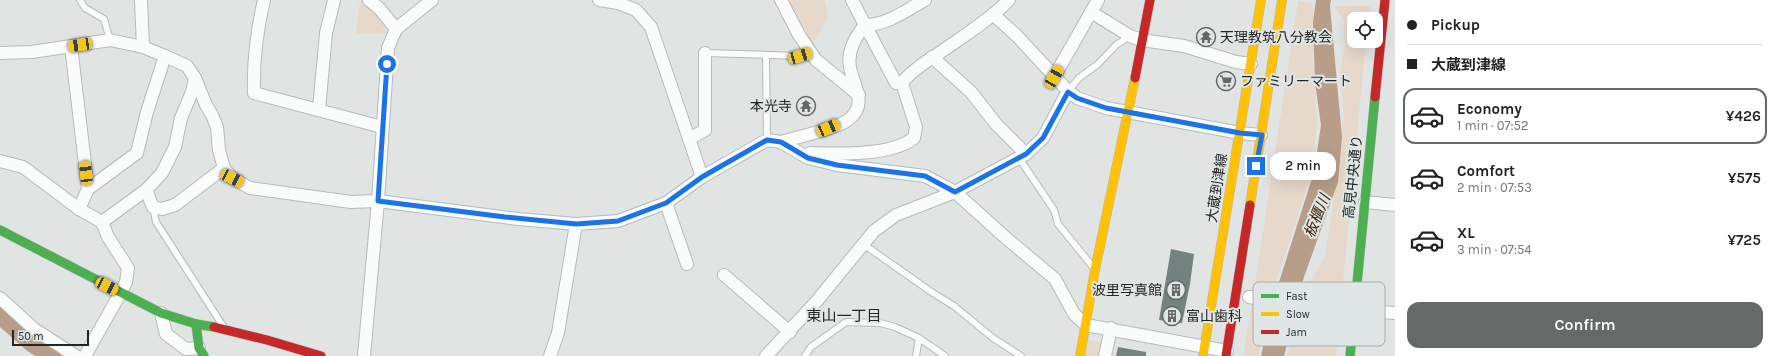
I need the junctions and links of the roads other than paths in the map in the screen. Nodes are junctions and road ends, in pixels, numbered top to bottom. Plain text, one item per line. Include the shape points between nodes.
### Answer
1 (80, 0) edge
2 (141, 0) edge
3 (264, 0) edge
4 (334, 0) edge
5 (369, 0) edge
6 (432, 0) edge
7 (599, 0) edge
8 (780, 0) edge
9 (852, 0) edge
10 (924, 0) edge
11 (1009, 0) edge
12 (1098, 0) edge
13 (1150, 0) edge
14 (1261, 0) edge
15 (1282, 0) edge
16 (1385, 0) edge
17 (1091, 12) junction
18 (994, 16) junction
19 (865, 26) junction
20 (396, 29) junction
21 (1136, 38) junction
22 (110, 40) junction
23 (71, 46) junction
24 (143, 47) junction
25 (0, 53) edge
26 (705, 53) joint
27 (811, 53) junction
28 (165, 56) junction
29 (766, 56) junction
30 (932, 58) junction
31 (1251, 64) junction
32 (1054, 77) junction
33 (195, 78) junction
34 (902, 83) junction
35 (1068, 92) junction
36 (859, 95) junction
37 (319, 109) junction
38 (1129, 111) junction
39 (382, 127) junction
40 (1240, 133) junction
41 (1262, 135) junction
42 (689, 139) junction
43 (767, 140) junction
44 (781, 142) junction
45 (799, 152) junction
46 (1022, 156) junction
47 (0, 161) edge
48 (224, 168) junction
49 (702, 177) junction
50 (88, 189) junction
51 (146, 190) junction
52 (955, 192) junction
53 (378, 201) junction
54 (1365, 202) junction
55 (666, 203) junction
56 (1395, 206) edge
57 (153, 207) junction
58 (79, 209) junction
59 (102, 222) junction
60 (576, 224) junction
61 (0, 230) edge
62 (863, 244) junction
63 (687, 264) dead end
64 (1095, 270) junction
65 (724, 275) dead end
66 (1358, 282) edge
67 (121, 292) junction
68 (0, 298) edge
69 (1385, 312) edge
70 (161, 313) junction
71 (1395, 313) edge
72 (196, 324) junction
73 (1086, 325) junction
74 (1111, 328) junction
75 (224, 329) junction
76 (790, 332) junction
77 (919, 338) junction
78 (1073, 343) dead end
79 (1351, 346) edge
80 (201, 352) edge
81 (1204, 352) edge
82 (1227, 353) edge
83 (76, 356) edge
84 (85, 356) edge
85 (321, 356) edge
86 (364, 356) edge
87 (550, 356) edge
88 (766, 356) edge
89 (805, 356) edge
90 (916, 356) edge
91 (945, 356) edge
92 (1021, 356) edge
93 (1080, 356) edge
94 (1105, 356) edge
95 (1350, 356) edge

1 - 22 lane via 85,8 104,19
2 - 24 street
3 - 37 street via 260,15 254,93
4 - 37 street via 326,33
5 - 20 street
6 - 20 street
7 - 42 street via 618,3 636,10 651,27
8 - 27 street
9 - 19 street
10 - 19 street via 888,21
11 - 18 street
12 - 17 street
13 - 21 street
14 - 31 street, 大蔵到津線
15 - 41 street
16 - 54 street, 高見中央通り
17 - 21 street
17 - 32 street
18 - 30 street
18 - 32 street via 1018,37
19 - 34 street via 896,83
19 - 36 street via 856,36 850,50 850,66
20 - 39 street via 388,48
21 - 31 street via 1184,46
21 - 35 lane via 1116,45 1098,64 1079,78
21 - 38 street
22 - 23 street
22 - 24 street
23 - 25 street via 32,52
23 - 50 street
24 - 28 street
26 - 29 lane
26 - 42 street via 705,130
27 - 29 lane via 800,56
27 - 36 street
28 - 33 street via 187,66
28 - 50 street via 137,153
29 - 43 lane
30 - 34 street via 906,76
30 - 46 street via 972,92
31 - 40 street, 大蔵到津線
32 - 35 street
33 - 48 street via 217,127
33 - 51 street via 181,118 175,146 162,173
34 - 45 street via 916,127 914,138 907,144 860,152
35 - 38 street via 1090,104
35 - 46 street via 1043,138
36 - 44 street via 858,109 848,120
37 - 39 street
38 - 40 street
38 - 64 street
39 - 53 street
40 - 41 street
40 - 81 street, 大蔵到津線
41 - 82 street
42 - 49 street
43 - 44 street
43 - 49 street
44 - 45 street
45 - 52 street via 808,158 837,165 925,176
46 - 52 street
46 - 64 lane via 1054,210 1058,224
47 - 58 street via 23,167
48 - 53 street via 232,178 250,188 351,202
48 - 57 street via 175,205 162,209
49 - 55 street
50 - 58 street
51 - 57 street
51 - 59 street
52 - 62 street via 896,215 874,231
52 - 73 street via 1056,279 1074,314
53 - 60 street via 481,215
53 - 86 street
54 - 56 street
54 - 66 street, 高見中央通り
55 - 60 street via 618,221
55 - 63 street
57 - 75 lane via 156,222
58 - 59 street
59 - 67 street via 108,237 128,268
60 - 87 street via 558,333
61 - 67 street
62 - 76 street
62 - 92 lane via 954,306 993,338
64 - 73 street
65 - 76 street
67 - 70 street
67 - 84 street
68 - 83 street via 34,329
69 - 71 street
70 - 72 street
70 - 80 street via 166,334 186,349
72 - 75 street
72 - 80 street
73 - 74 street
73 - 78 street
73 - 93 street
74 - 81 street
74 - 94 street
75 - 85 street
76 - 88 street
77 - 89 lane via 880,323 846,322 811,347
77 - 90 lane
77 - 91 lane
79 - 95 street, 高見中央通り
81 - 82 street

